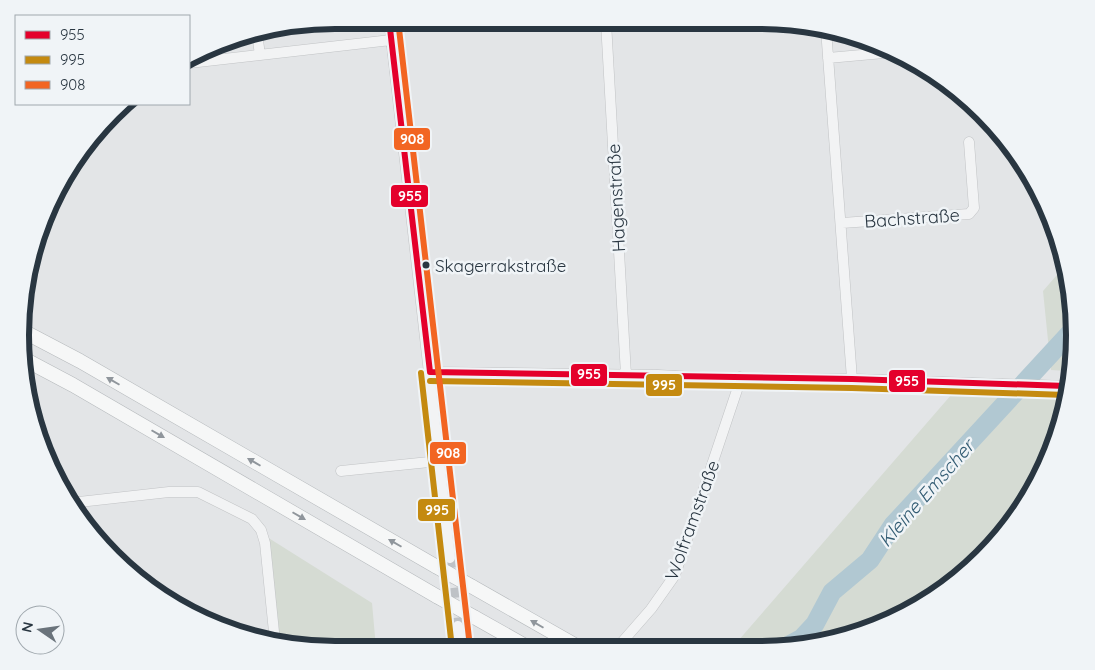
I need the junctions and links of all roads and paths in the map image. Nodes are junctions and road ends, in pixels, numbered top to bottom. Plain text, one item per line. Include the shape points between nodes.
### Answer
1 (390, 29) edge
2 (606, 29) edge
3 (827, 37) edge
4 (258, 39) edge
5 (391, 40) junction
6 (880, 53) edge
7 (260, 55) junction
8 (828, 58) junction
9 (196, 62) edge
10 (969, 142) dead end
11 (842, 223) junction
12 (29, 334) edge
13 (30, 362) edge
14 (430, 372) junction
15 (626, 374) junction
16 (740, 376) junction
17 (852, 379) junction
18 (1062, 386) edge
19 (439, 461) junction
20 (341, 471) dead end
21 (79, 503) edge
22 (450, 558) tunnel mouth
23 (458, 626) tunnel mouth
24 (274, 635) edge
25 (460, 641) edge
26 (517, 641) edge
27 (568, 641) edge
28 (623, 641) edge

1 - 5 street
2 - 15 street, Hagenstraße
3 - 8 street, Bachstraße
4 - 7 street
5 - 7 street
5 - 14 street
6 - 8 street
7 - 9 street
8 - 11 street, Bachstraße
10 - 11 street, Bachstraße via 974,208 969,214
11 - 17 street, Bachstraße
27 -> 12 highway, bridge
13 -> 26 highway, bridge
14 - 15 street
14 - 19 street
15 - 16 street via 711,378
16 - 17 street
16 - 28 street, Wolframstraße via 675,575 652,609
17 - 18 street
19 - 20 street
19 - 22 street
21 - 24 street via 169,492 198,492 252,519 261,530 265,543
23 - 25 street

